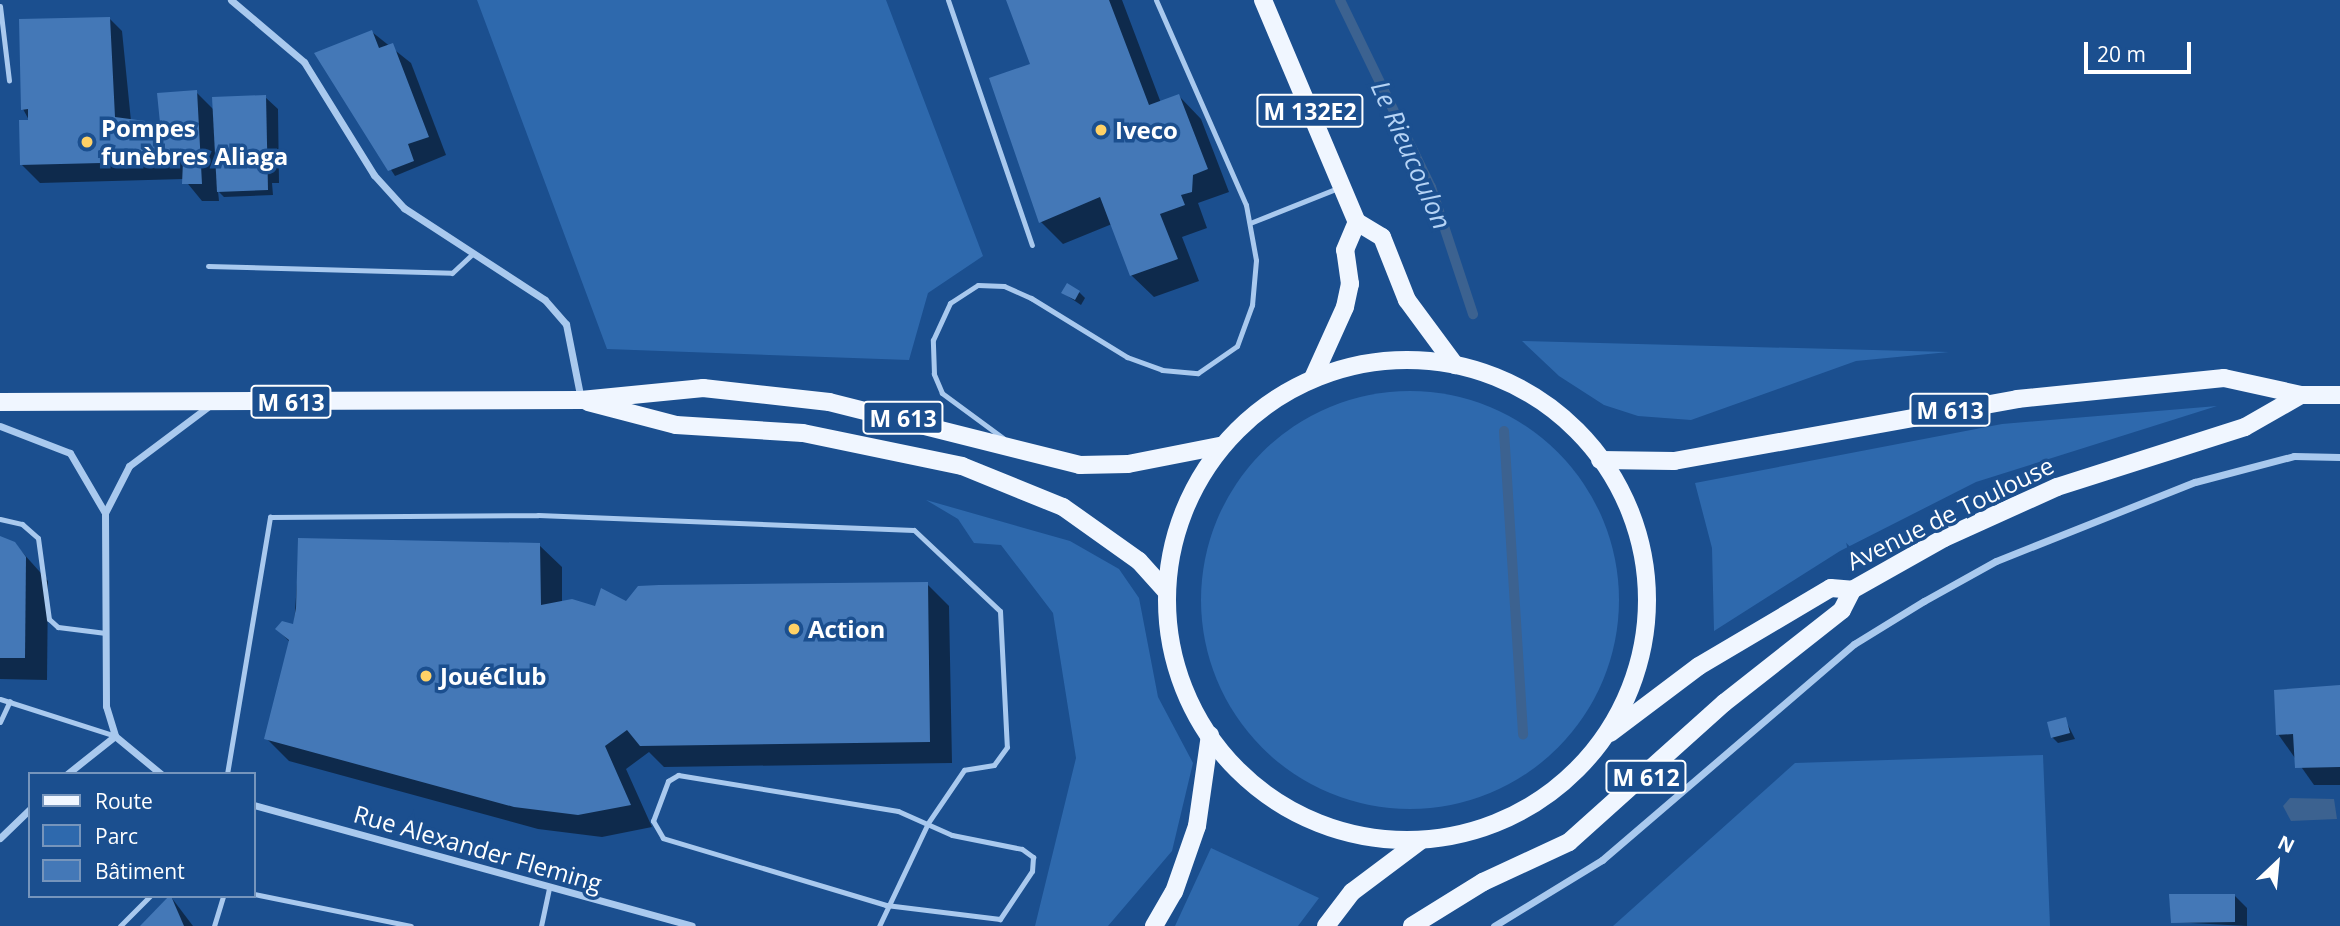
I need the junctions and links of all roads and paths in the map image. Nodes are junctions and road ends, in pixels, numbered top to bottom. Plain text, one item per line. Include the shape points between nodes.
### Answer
1 (231, 0) edge
2 (948, 0) edge
3 (1156, 0) edge
4 (1263, 0) edge
5 (0, 6) edge
6 (9, 80) dead end
7 (1342, 186) junction
8 (1357, 222) junction
9 (1250, 223) junction
10 (1032, 245) dead end
11 (471, 255) junction
12 (208, 266) dead end
13 (1455, 365) junction
14 (1313, 378) junction
15 (2301, 395) junction
16 (2340, 395) edge
17 (581, 400) junction
18 (0, 402) edge
19 (215, 402) junction
20 (0, 426) edge
21 (1220, 446) junction
22 (1033, 455) junction
23 (2340, 457) edge
24 (1600, 460) junction
25 (105, 513) junction
26 (0, 519) edge
27 (1852, 590) junction
28 (1166, 591) junction
29 (106, 633) junction
30 (0, 699) edge
31 (10, 701) junction
32 (0, 722) edge
33 (1210, 735) junction
34 (1607, 735) junction
35 (115, 736) junction
36 (70, 772) edge
37 (159, 772) edge
38 (227, 772) edge
39 (256, 806) edge
40 (28, 811) edge
41 (928, 823) junction
42 (0, 838) edge
43 (1420, 841) junction
44 (549, 889) junction
45 (256, 894) edge
46 (148, 898) edge
47 (222, 898) edge
48 (886, 905) junction
49 (120, 926) edge
50 (214, 926) edge
51 (411, 926) edge
52 (541, 926) edge
53 (692, 926) edge
54 (879, 926) edge
55 (1154, 926) edge
56 (1326, 926) edge
57 (1412, 926) edge
58 (1494, 926) edge

1 - 11 street via 304,62 374,175 404,208
2 - 10 lane
3 - 9 lane
4 - 7 main road, M 132E2
5 - 6 lane
7 - 8 main road, M 132E2
7 - 9 lane
8 - 13 main road, M 132E2 via 1381,237 1407,300
8 - 14 main road via 1345,250 1350,284 1345,307
9 - 22 lane via 1256,260 1252,305 1237,346 1198,373 1162,370 1127,357 1004,286 978,285 950,303 933,340 942,393
11 - 12 lane via 452,273
11 - 17 street via 545,300 566,324
13 - 14 main road via 1383,361
13 - 24 main road via 1537,398
14 - 21 main road via 1262,407
15 - 16 main road, Avenue de Toulouse / M 613
15 - 24 main road, Avenue de Toulouse / M 613 via 2224,378 2017,399 1674,461
15 - 27 main road, Avenue de Toulouse / M 613 via 2245,427 2057,486 1944,538
17 - 19 main road, M 613
17 - 22 main road, M 613 via 702,388 829,402
17 - 28 main road, M 613 via 676,425 803,433 962,466 1063,507 1139,561
18 - 19 main road, M 613
19 - 25 street via 159,437 129,466
20 - 25 street via 69,453
21 - 22 main road, M 613 via 1128,464 1080,465
21 - 28 main road via 1181,514
23 - 58 street via 2294,456 2195,482 1996,561 1854,644 1602,860
24 - 34 main road via 1637,535 1647,618 1641,659
25 - 29 street
26 - 29 lane via 22,524 38,538 50,619 58,627
27 - 34 main road, Avenue de Toulouse / M 613 via 1831,588 1699,666
27 - 57 main road, M 612 via 1842,610 1724,703 1569,842 1483,882
28 - 33 main road via 1176,659
29 - 35 street via 106,706
30 - 31 lane
31 - 32 lane
31 - 35 lane
33 - 43 main road via 1231,763 1285,807 1350,833
33 - 55 main road via 1197,826 1174,892
34 - 43 main road via 1557,789 1526,810 1492,826
35 - 36 street
35 - 37 street
38 - 41 lane via 270,517 538,515 904,529 922,534 1000,611 1003,759 964,770
39 - 44 street, Rue Alexander Fleming
40 - 42 street
41 - 48 lane
41 - 48 lane via 1022,849 1033,857 1032,871 1000,919
41 - 48 lane via 836,798 678,775 668,781 653,821 663,838
43 - 56 main road via 1352,892
44 - 52 lane
44 - 53 street, Rue Alexander Fleming
45 - 51 lane
46 - 49 lane
47 - 50 lane
48 - 54 lane

